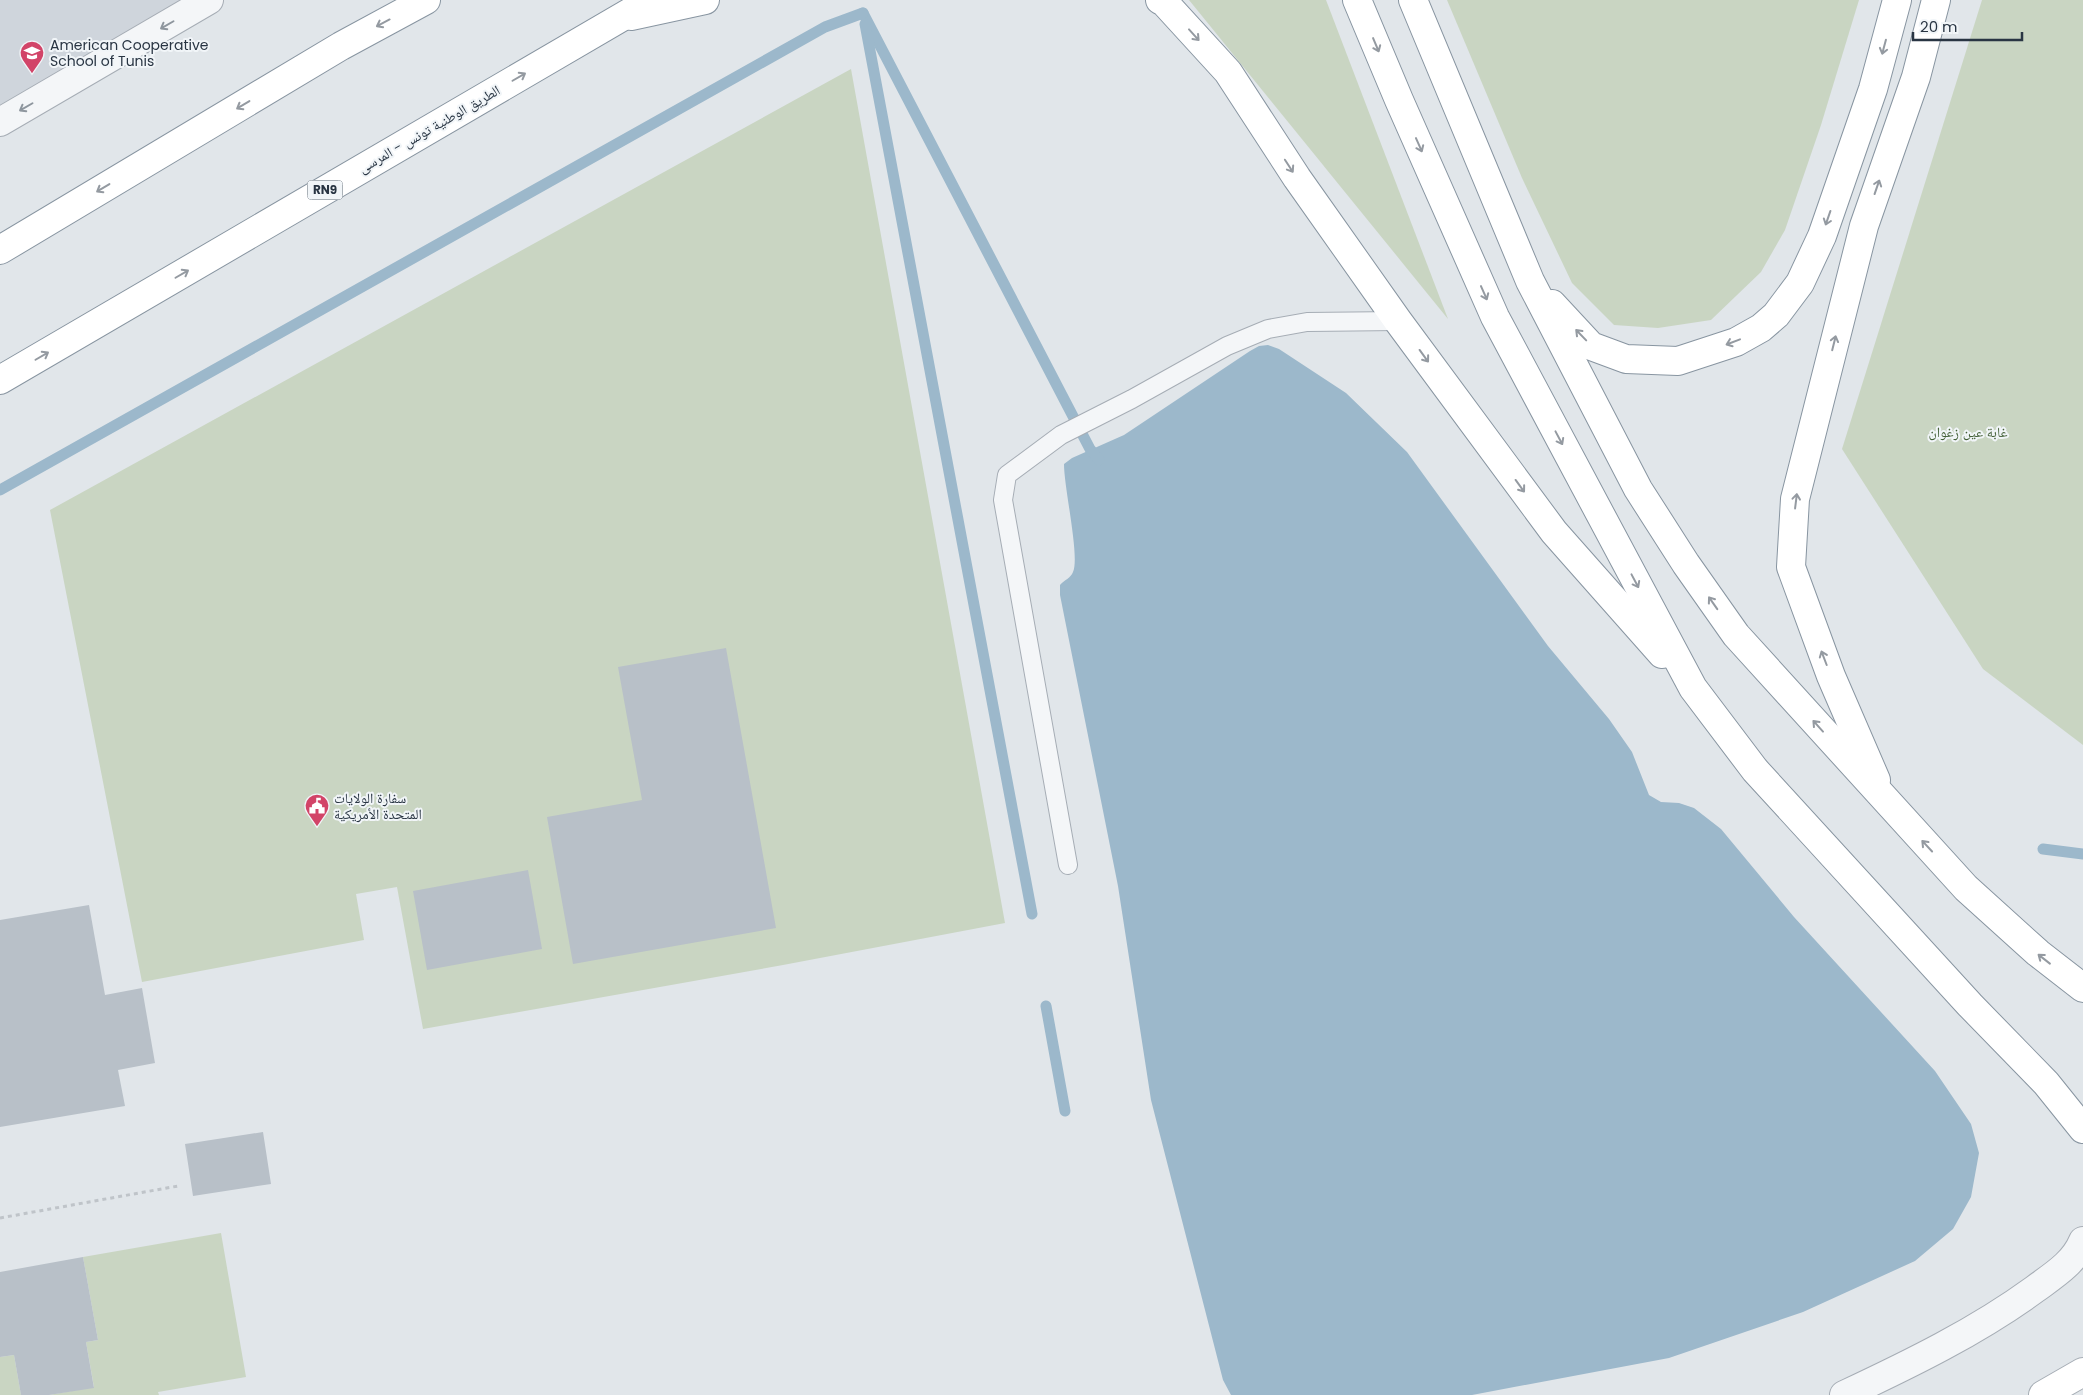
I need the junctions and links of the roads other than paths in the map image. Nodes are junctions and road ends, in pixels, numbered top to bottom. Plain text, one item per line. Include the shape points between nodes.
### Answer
1 (209, 0) edge
2 (426, 0) edge
3 (651, 0) edge
4 (704, 0) edge
5 (1160, 0) edge
6 (1357, 0) edge
7 (1413, 0) edge
8 (1897, 0) edge
9 (1936, 0) edge
10 (615, 20) junction
11 (0, 122) edge
12 (0, 250) edge
13 (1530, 281) junction
14 (1398, 321) junction
15 (0, 380) edge
16 (1692, 688) junction
17 (1884, 799) junction
18 (1068, 866) dead end
19 (2083, 988) edge
20 (2083, 1129) edge
21 (2083, 1241) edge
22 (2083, 1372) edge
23 (1844, 1395) edge
24 (2043, 1395) edge

1 -> 11 street
2 -> 12 main road via 341,46
3 - 10 main road, الطريق الوطنية تونس - المرسى / RN9
4 - 10 main road
5 -> 14 main road via 1228,72 1297,178
6 -> 16 main road via 1495,317
7 - 13 main road
8 -> 13 main road via 1873,89 1822,236 1800,283 1761,328 1736,342 1678,361 1626,359 1591,346
17 -> 9 main road via 1831,676 1791,567 1795,499 1864,226 1916,77
15 -> 10 main road, الطريق الوطنية تونس - المرسى / RN9
17 -> 13 main road via 1736,636 1686,564 1638,488
14 -> 16 main road via 1554,532
14 - 18 lane via 1307,322 1268,329 1226,346 1062,435 1007,475 1003,500
16 - 20 main road via 1755,770 2046,1084
19 -> 17 main road via 2038,953 1966,888
21 - 23 street via 2067,1266 2010,1308 1921,1359
22 - 24 main road

